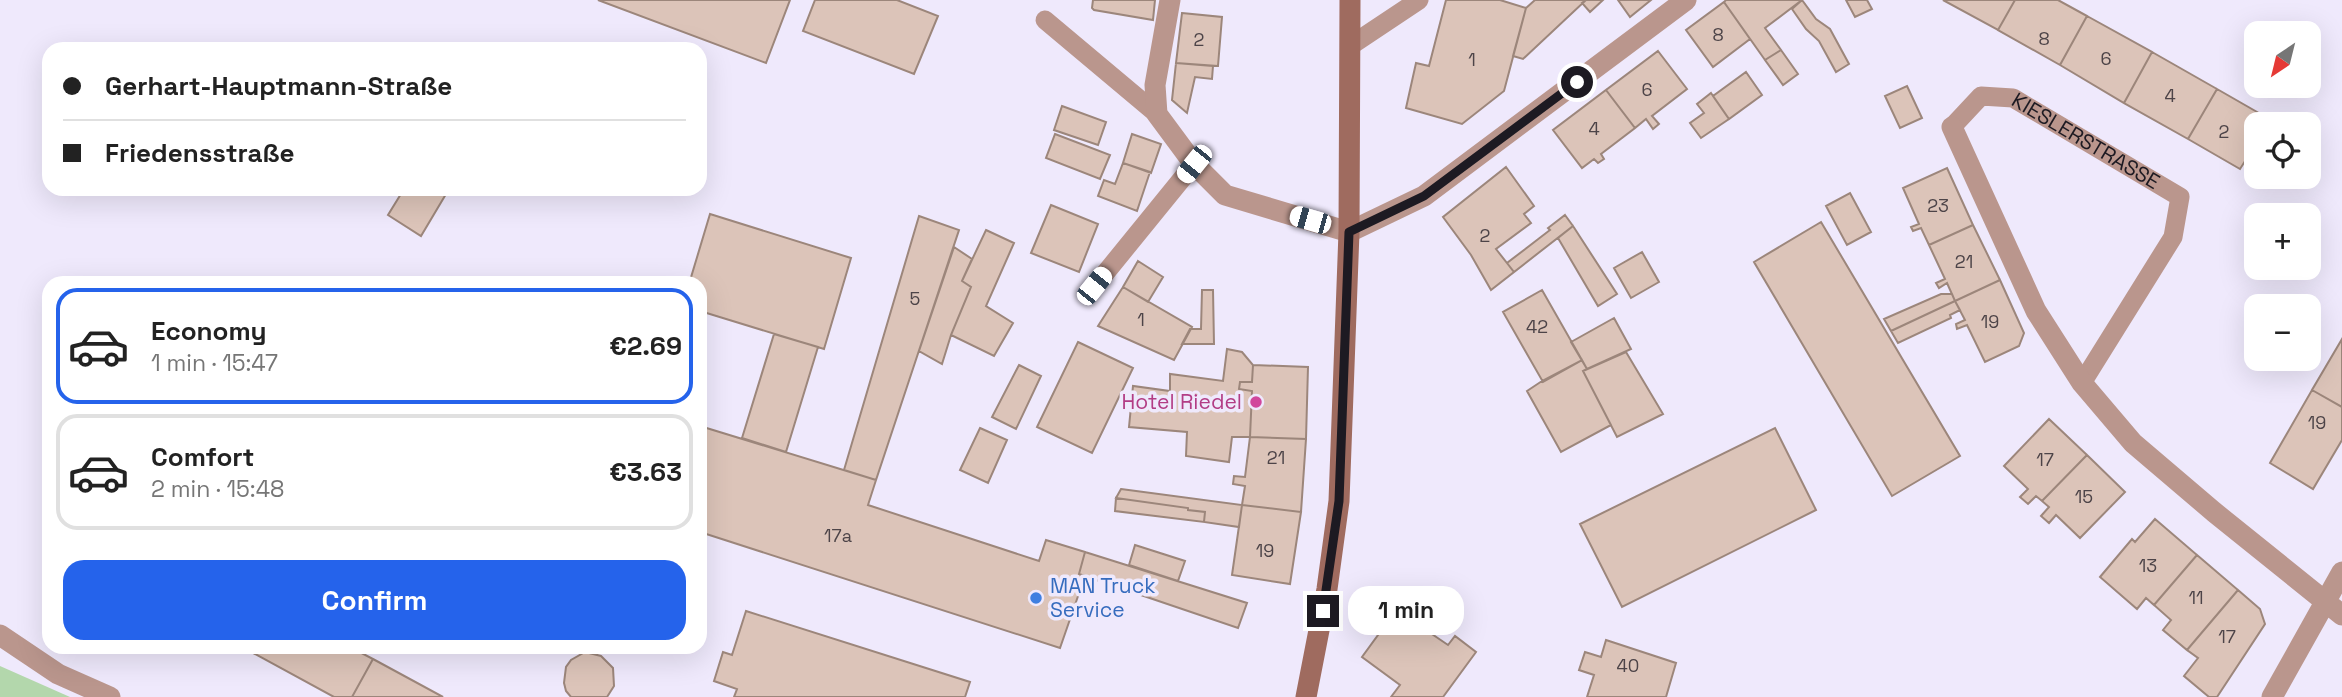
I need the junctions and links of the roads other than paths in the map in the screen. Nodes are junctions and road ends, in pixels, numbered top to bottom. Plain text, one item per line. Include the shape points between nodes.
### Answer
1 (1170, 0) edge
2 (1350, 0) edge
3 (1419, 0) edge
4 (1686, 0) edge
5 (1045, 20) dead end
6 (1350, 46) junction
7 (1157, 114) junction
8 (1952, 127) joint
9 (1194, 164) junction
10 (1349, 232) junction
11 (1094, 286) dead end
12 (2082, 383) junction
13 (2342, 572) edge
14 (2334, 608) edge
15 (0, 635) edge
16 (110, 697) edge
17 (1306, 697) edge
18 (2273, 697) edge

1 - 7 street via 1155,85
2 - 6 main road
3 - 6 lane
4 - 10 street via 1424,196
5 - 7 lane
6 - 10 main road
7 - 9 street
8 - 12 street, KIESLERSTRASSE via 2036,311
8 - 12 lane, KIESLERSTRASSE via 1981,96 2013,98 2180,197 2173,237
9 - 10 street via 1225,195
9 - 11 lane
10 - 17 main road via 1339,501
12 - 14 street, KIESLERSTRASSE via 2133,443
13 - 14 street
14 - 18 street
15 - 16 street via 58,674

